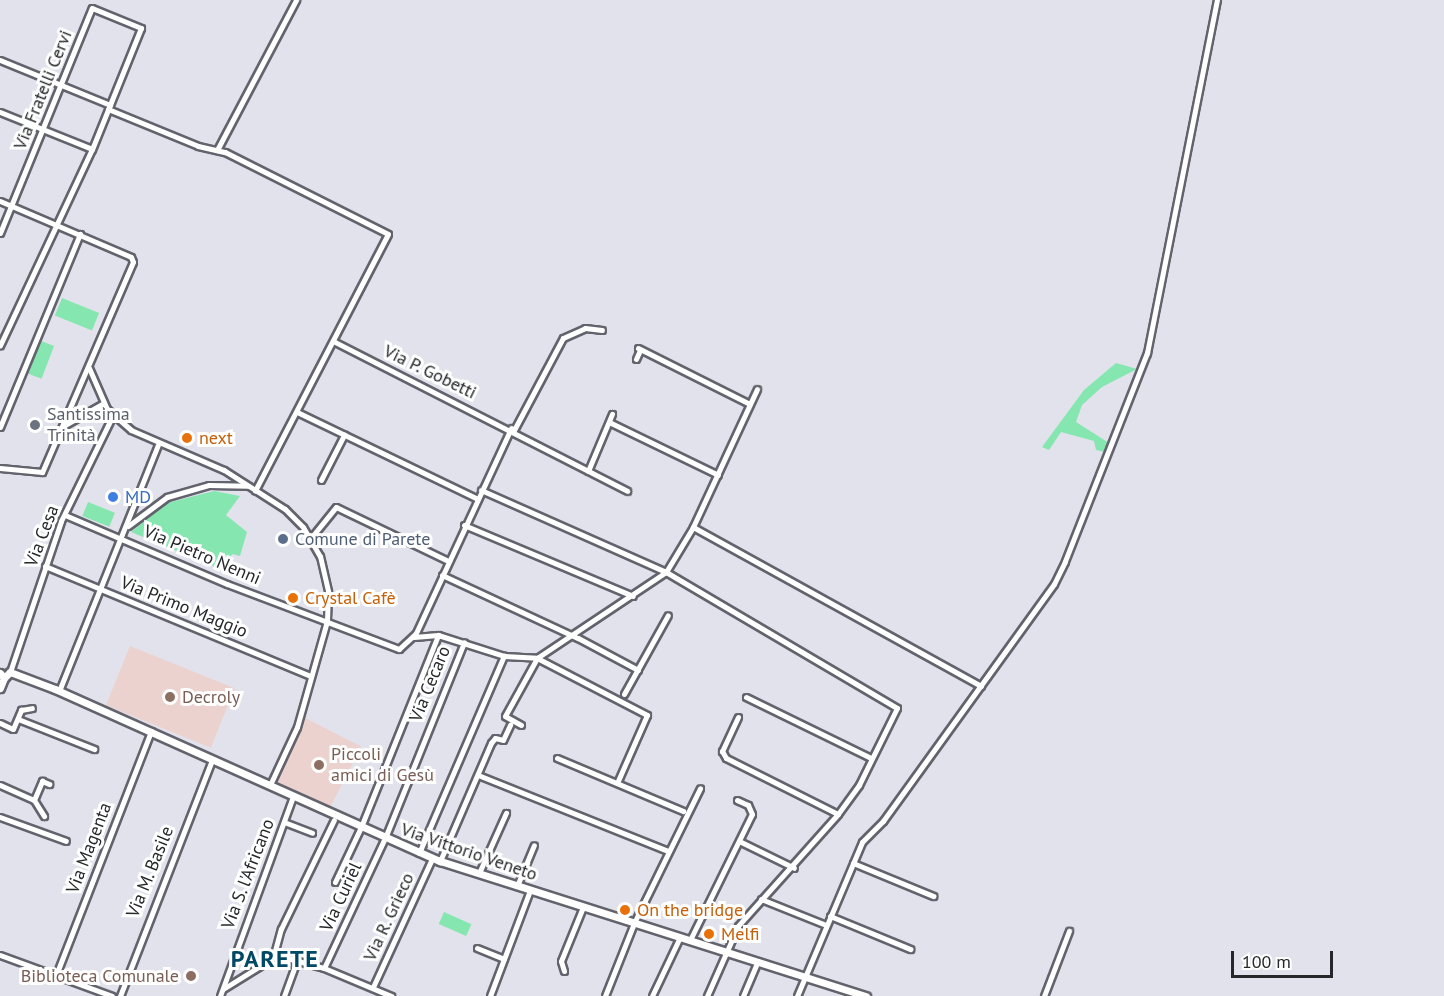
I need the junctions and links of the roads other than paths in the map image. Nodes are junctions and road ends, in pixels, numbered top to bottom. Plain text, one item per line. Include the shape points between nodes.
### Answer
1 (296, 0) edge
2 (1217, 0) edge
3 (0, 60) edge
4 (61, 85) junction
5 (109, 107) junction
6 (0, 112) edge
7 (43, 129) junction
8 (92, 149) junction
9 (217, 150) junction
10 (0, 201) edge
11 (12, 206) junction
12 (57, 224) junction
13 (0, 233) edge
14 (80, 234) junction
15 (602, 330) dead end
16 (335, 342) junction
17 (0, 345) edge
18 (636, 359) dead end
19 (88, 368) junction
20 (757, 389) dead end
21 (104, 403) junction
22 (750, 404) junction
23 (297, 412) junction
24 (612, 414) dead end
25 (113, 415) junction
26 (609, 422) junction
27 (63, 426) junction
28 (0, 427) edge
29 (512, 429) junction
30 (344, 435) junction
31 (158, 445) junction
32 (0, 468) edge
33 (588, 471) junction
34 (718, 474) junction
35 (321, 480) dead end
36 (248, 486) junction
37 (481, 490) junction
38 (255, 491) junction
39 (627, 491) dead end
40 (476, 498) junction
41 (65, 515) junction
42 (465, 525) junction
43 (127, 527) junction
44 (693, 527) junction
45 (121, 538) junction
46 (310, 539) junction
47 (448, 561) junction
48 (45, 566) junction
49 (666, 572) junction
50 (442, 575) junction
51 (99, 588) junction
52 (633, 596) junction
53 (668, 615) dead end
54 (327, 621) junction
55 (438, 635) junction
56 (573, 635) junction
57 (414, 637) junction
58 (464, 642) junction
59 (504, 656) junction
60 (537, 658) junction
61 (638, 670) junction
62 (10, 672) junction
63 (2, 676) edge
64 (311, 676) junction
65 (981, 686) junction
66 (0, 688) edge
67 (59, 691) junction
68 (624, 694) dead end
69 (746, 697) dead end
70 (32, 708) dead end
71 (738, 717) dead end
72 (18, 719) junction
73 (0, 723) edge
74 (510, 725) dead end
75 (521, 725) dead end
76 (151, 731) junction
77 (94, 749) dead end
78 (557, 758) dead end
79 (871, 758) junction
80 (212, 760) junction
81 (478, 775) junction
82 (617, 783) junction
83 (49, 784) dead end
84 (0, 785) edge
85 (270, 785) junction
86 (700, 788) dead end
87 (293, 796) junction
88 (34, 800) junction
89 (738, 800) dead end
90 (683, 811) dead end
91 (506, 813) dead end
92 (838, 814) junction
93 (44, 816) dead end
94 (0, 817) edge
95 (336, 817) junction
96 (284, 822) junction
97 (361, 827) junction
98 (312, 834) dead end
99 (385, 838) junction
100 (739, 841) junction
101 (66, 842) dead end
102 (534, 845) dead end
103 (668, 851) junction
104 (419, 853) junction
105 (436, 860) junction
106 (854, 863) junction
107 (794, 868) junction
108 (479, 873) junction
109 (335, 882) dead end
110 (517, 886) junction
111 (530, 890) junction
112 (933, 896) dead end
113 (761, 899) junction
114 (583, 907) junction
115 (830, 916) junction
116 (634, 923) junction
117 (826, 925) junction
118 (1069, 931) dead end
119 (680, 937) junction
120 (690, 940) junction
121 (477, 948) dead end
122 (910, 949) dead end
123 (727, 952) junction
124 (0, 955) edge
125 (273, 958) junction
126 (504, 959) junction
127 (297, 960) junction
128 (758, 961) junction
129 (324, 968) junction
130 (564, 971) dead end
131 (56, 975) junction
132 (805, 976) junction
133 (373, 987) junction
134 (223, 989) junction
135 (112, 996) edge
136 (120, 996) edge
137 (220, 996) edge
138 (284, 996) edge
139 (391, 996) edge
140 (490, 996) edge
141 (605, 996) edge
142 (651, 996) edge
143 (707, 996) edge
144 (743, 996) edge
145 (797, 996) edge
146 (866, 996) edge
147 (1044, 996) edge

1 - 9 street
2 - 65 street via 1144,362 1054,584
3 - 4 street
4 - 5 street
4 - 5 street, Via Fratelli Cervi via 92,8 141,28
4 - 7 street, Via Fratelli Cervi
5 - 8 street
5 - 9 street
6 - 7 street
7 - 8 street
7 - 11 street, Via Fratelli Cervi
8 - 12 street
9 - 16 street via 388,234 334,334
10 - 11 street
11 - 12 street
11 - 13 street, Via Fratelli Cervi
12 - 14 street
12 - 17 street
14 - 19 street via 133,262
14 - 28 street
15 - 29 street via 585,328 563,338
16 - 23 street
16 - 29 street, Via P. Gobetti
18 - 22 street via 639,349
19 - 21 street
19 - 27 street
20 - 22 street
21 - 25 street
21 - 27 street
22 - 34 street
23 - 30 street
23 - 38 street
24 - 26 street
25 - 31 street
25 - 41 street, Via Cesa
26 - 33 street
26 - 34 street
27 - 32 street via 42,472
29 - 33 street, Via P. Gobetti
29 - 37 street
30 - 35 street
30 - 40 street
31 - 36 street via 224,470
31 - 43 street
33 - 39 street, Via P. Gobetti
34 - 44 street
36 - 38 street
36 - 43 street via 209,485 167,497
37 - 40 street
37 - 49 street
38 - 46 street via 285,509
40 - 42 street
41 - 45 street, Via Pietro Nenni
41 - 48 street, Via Cesa
42 - 47 street
42 - 52 street
43 - 45 street
44 - 49 street
44 - 65 street
45 - 51 street
45 - 54 street, Via Pietro Nenni via 227,584
46 - 47 street via 336,507
46 - 54 street via 326,577
47 - 50 street
48 - 51 street, Via Primo Maggio
48 - 62 street, Via Cesa
49 - 52 street
49 - 79 street via 897,708
50 - 56 street
50 - 57 street
51 - 64 street, Via Primo Maggio
51 - 67 street
52 - 56 street
53 - 61 street
54 - 57 street, Via Pietro Nenni via 399,649
54 - 64 street
55 - 57 street
55 - 58 street
55 - 97 street
56 - 60 street
56 - 61 street
58 - 59 street
58 - 99 street, Via Cecaro
59 - 60 street
59 - 104 street
60 - 75 street via 505,716
60 - 82 street via 647,715
61 - 68 street
62 - 63 street
62 - 67 street, Via Vittorio Veneto
63 - 66 street
64 - 85 street via 297,727
65 - 106 street via 883,821 862,842
67 - 76 street, Via Vittorio Veneto
69 - 79 street
70 - 72 street via 21,710
71 - 92 street via 722,751 726,758
72 - 73 street via 13,729
72 - 77 street
74 - 81 street, Via R. Grieco via 503,740 495,738 490,743
76 - 80 street, Via Vittorio Veneto
76 - 131 street, Via Magenta
78 - 82 street
79 - 92 street
80 - 85 street, Via Vittorio Veneto
80 - 136 street, Via M. Basile
81 - 103 street
81 - 105 street, Via R. Grieco
82 - 90 street
83 - 88 street via 42,781
84 - 88 street
85 - 87 street, Via Vittorio Veneto
86 - 103 street
87 - 95 street, Via Vittorio Veneto
87 - 96 street, Via S. l'Africano
88 - 93 street
89 - 100 street via 748,805 752,814
91 - 108 street
92 - 107 street
94 - 101 street
95 - 97 street, Via Vittorio Veneto
95 - 125 street via 281,929
96 - 98 street
96 - 134 street, Via S. l'Africano
97 - 99 street, Via Vittorio Veneto
97 - 109 street
99 - 104 street, Via Vittorio Veneto
99 - 129 street, Via Curiel
100 - 107 street
100 - 120 street
102 - 110 street
103 - 116 street
104 - 105 street, Via Vittorio Veneto
105 - 108 street, Via Vittorio Veneto
105 - 133 street, Via R. Grieco
106 - 112 street
106 - 115 street
107 - 113 street
108 - 110 street, Via Vittorio Veneto
110 - 111 street, Via Vittorio Veneto
111 - 114 street, Via Vittorio Veneto
111 - 126 street
113 - 117 street
113 - 123 street via 738,926
114 - 116 street, Via Vittorio Veneto
114 - 130 street via 561,961
115 - 117 street
115 - 122 street
116 - 119 street, Via Vittorio Veneto
116 - 141 street
117 - 132 street
118 - 147 street
119 - 120 street, Via Vittorio Veneto
119 - 142 street
120 - 123 street, Via Vittorio Veneto
121 - 126 street
123 - 128 street, Via Vittorio Veneto
123 - 143 street
124 - 131 street
125 - 127 street
125 - 134 street
126 - 140 street
127 - 129 street
127 - 138 street
128 - 132 street, Via Vittorio Veneto
128 - 144 street
129 - 133 street
131 - 135 street
132 - 145 street
132 - 146 street, Via Vittorio Veneto
133 - 139 street
134 - 137 street, Via S. l'Africano

